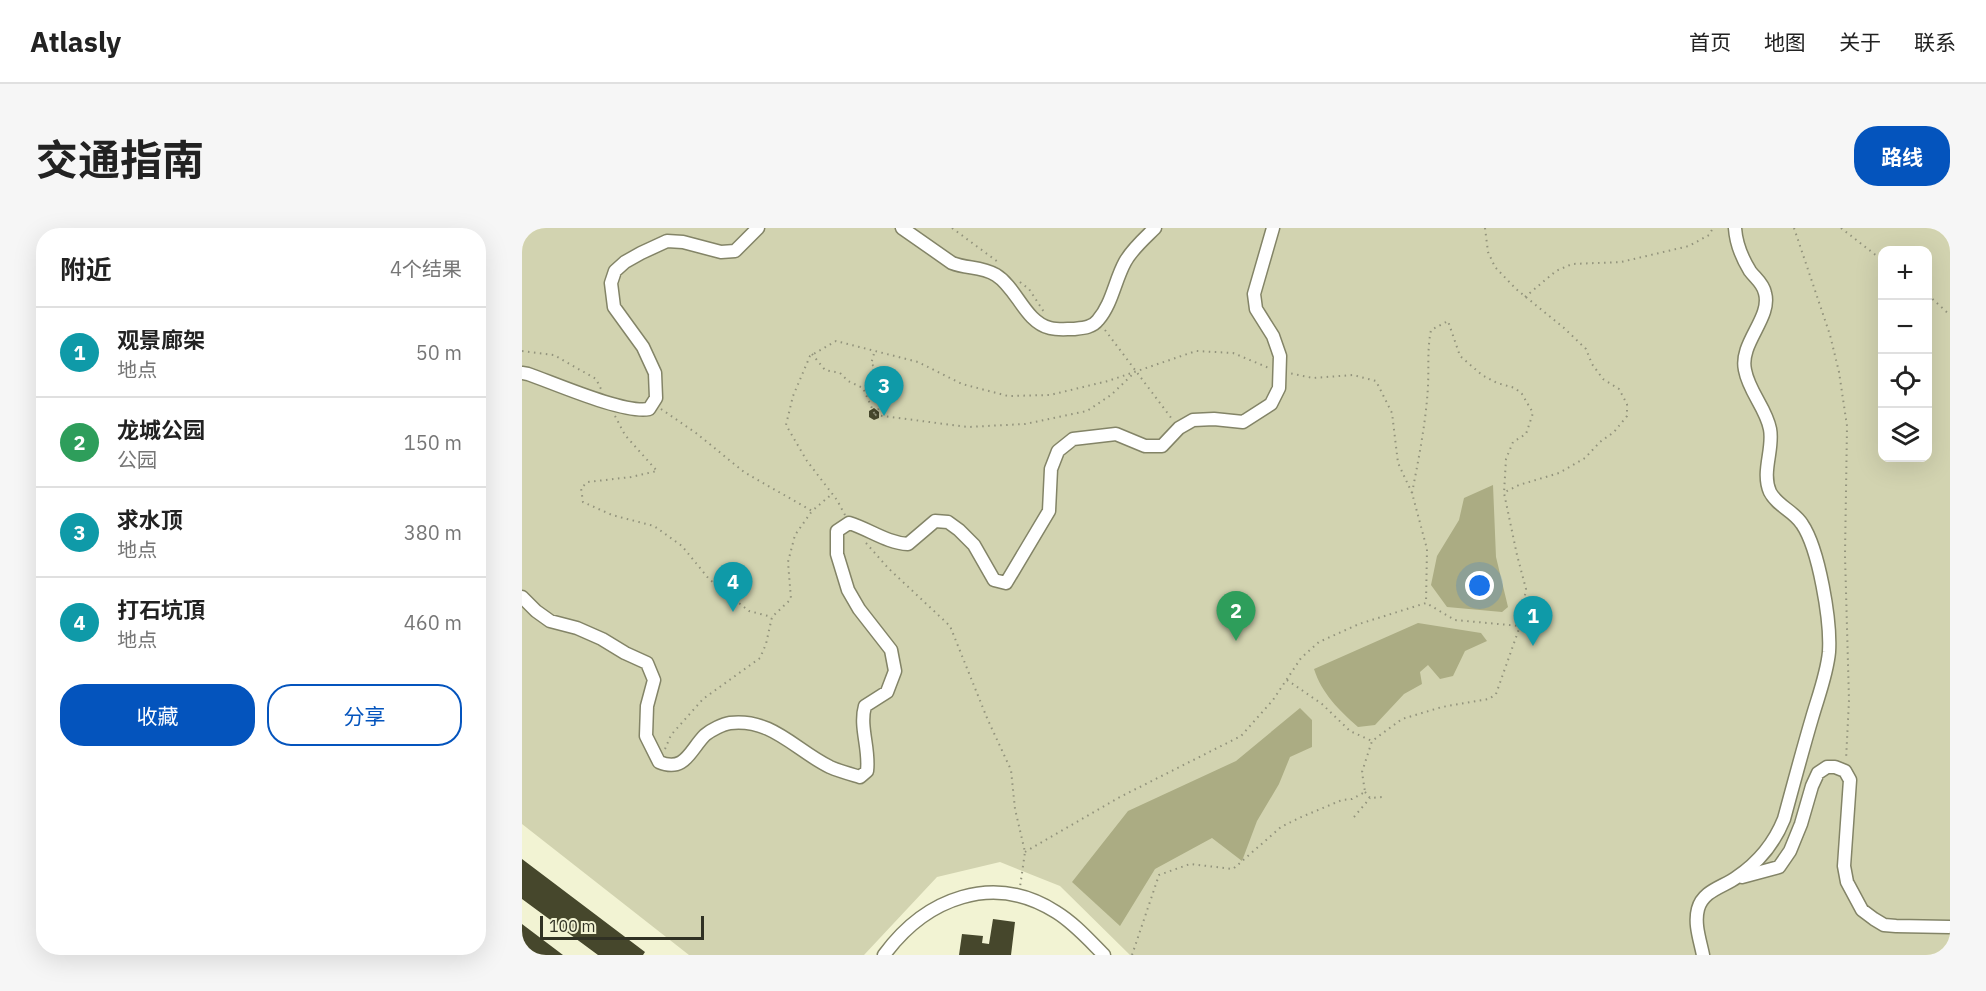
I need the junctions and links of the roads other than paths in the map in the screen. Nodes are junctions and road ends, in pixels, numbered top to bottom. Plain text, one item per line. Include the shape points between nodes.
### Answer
1 (758, 228) edge
2 (902, 228) edge
3 (1155, 228) edge
4 (1273, 228) edge
5 (1735, 228) edge
6 (522, 373) edge
7 (522, 597) edge
8 (1736, 879) junction
9 (1950, 927) edge
10 (884, 955) edge
11 (1104, 955) edge
12 (1703, 955) edge

1 - 6 street via 735,250 721,252 667,242 641,253 615,271 610,283 617,313 643,346 655,373 657,391 649,409 608,403
2 - 3 street via 952,263 982,268 997,276 1032,316 1056,330 1085,328 1098,320 1130,254
4 - 7 street via 1254,294 1256,309 1280,356 1279,388 1271,404 1243,422 1193,420 1162,446 1145,446 1116,434 1073,439 1058,451 1051,469 1049,511 1006,583 994,580 974,545 948,522 935,521 908,544 895,543 849,523 837,531 837,554 848,590 891,650 896,671 887,692 865,706 862,718 868,758 867,771 860,777 830,767 780,734 754,723 728,723 706,734 677,765 659,762 646,736 647,706 654,680 647,663 577,628 550,621
5 - 8 street via 1740,252 1766,297 1747,347 1744,368 1770,428 1767,480 1773,497 1798,519 1808,535 1828,620 1829,653 1784,819 1769,849
8 - 9 street via 1779,867 1802,824 1818,773 1835,767 1845,771 1850,780 1844,866 1847,882 1862,910 1884,924
8 - 12 street via 1712,891 1699,904 1696,921
10 - 11 street via 935,908 962,896 991,892 1045,905 1068,920

